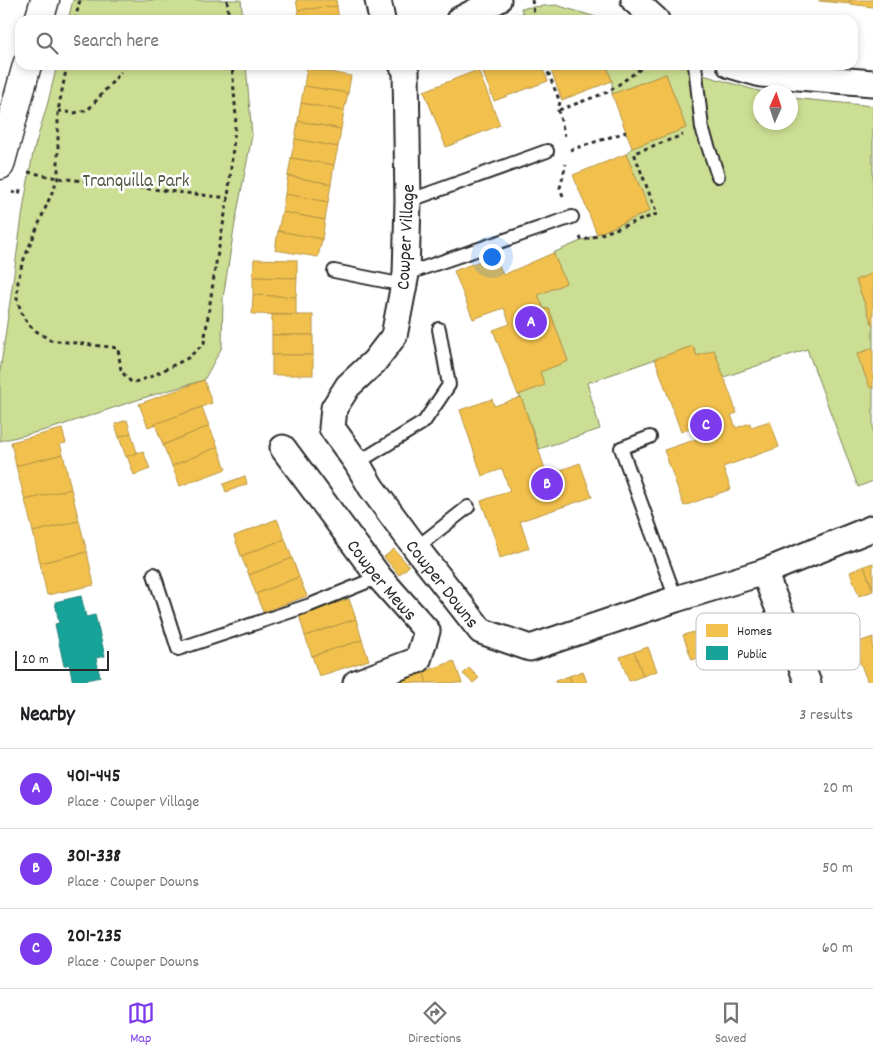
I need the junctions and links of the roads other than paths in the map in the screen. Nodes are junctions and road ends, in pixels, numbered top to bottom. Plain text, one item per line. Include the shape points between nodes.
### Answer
1 (44, 0) edge
2 (378, 0) edge
3 (498, 0) edge
4 (635, 0) edge
5 (40, 15) edge
6 (381, 15) edge
7 (469, 15) edge
8 (651, 15) edge
9 (26, 70) edge
10 (406, 70) edge
11 (696, 70) edge
12 (747, 70) edge
13 (873, 83) edge
14 (547, 151) dead end
15 (0, 165) edge
16 (718, 176) dead end
17 (408, 201) junction
18 (572, 217) road end
19 (334, 271) dead end
20 (405, 280) junction
21 (439, 329) dead end
22 (348, 386) joint
23 (650, 437) dead end
24 (283, 448) dead end
25 (357, 463) junction
26 (468, 507) dead end
27 (873, 528) edge
28 (416, 548) junction
29 (764, 572) junction
30 (154, 574) dead end
31 (379, 577) junction
32 (676, 599) junction
33 (780, 613) edge
34 (803, 670) edge
35 (356, 683) edge
36 (808, 683) edge

1 - 5 main road
2 - 6 street
3 - 7 street
4 - 8 street
9 - 15 main road
10 - 17 street, Cowper Village
11 - 16 lane via 702,128
12 - 13 street via 761,74
14 - 17 lane
17 - 20 street, Cowper Village
18 - 20 lane
19 - 20 lane
20 - 22 street, Cowper Village via 394,336 374,362
21 - 25 lane via 449,386 424,422
22 - 25 street, Cowper Downs via 334,408 332,428
23 - 32 lane via 621,448
24 - 31 street, Cowper Mews
25 - 28 street, Cowper Downs
26 - 28 lane
27 - 29 street, Cowper Downs
28 - 32 street, Cowper Downs via 481,631 530,648
29 - 32 street, Cowper Downs
29 - 33 street
30 - 31 lane via 178,649 310,605
31 - 35 street, Cowper Mews via 427,631 418,660
34 - 36 street

